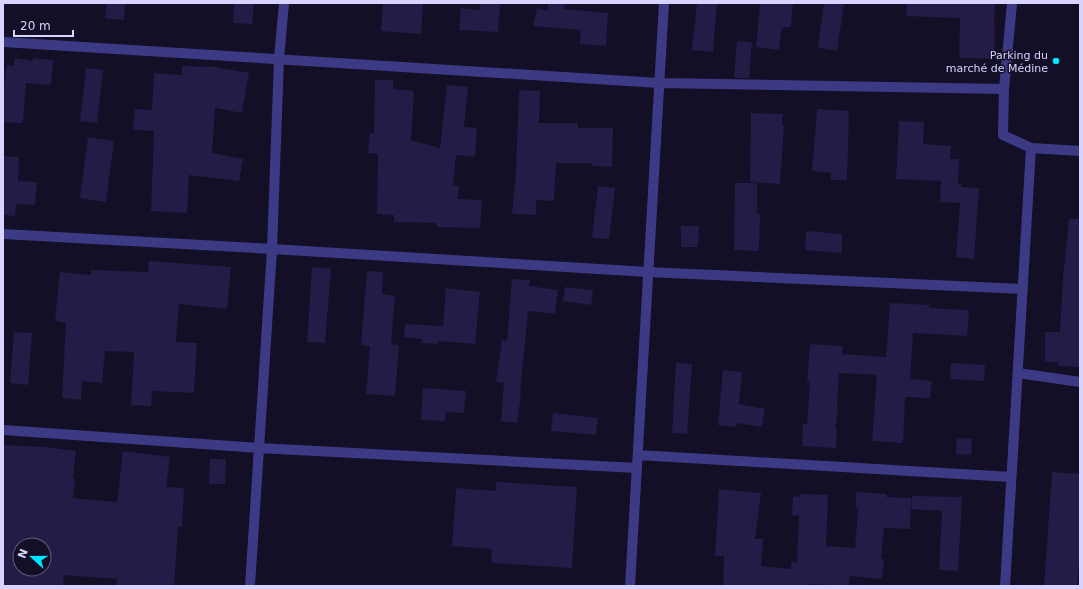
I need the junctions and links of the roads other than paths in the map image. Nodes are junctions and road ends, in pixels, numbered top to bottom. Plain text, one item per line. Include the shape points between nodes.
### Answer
1 (284, 3) edge
2 (664, 3) edge
3 (1012, 3) edge
4 (3, 42) edge
5 (279, 60) junction
6 (659, 83) junction
7 (1004, 89) junction
8 (1031, 148) junction
9 (1080, 151) edge
10 (3, 234) edge
11 (272, 249) junction
12 (648, 272) junction
13 (1022, 289) junction
14 (1018, 373) junction
15 (1080, 382) edge
16 (3, 430) edge
17 (259, 448) junction
18 (638, 455) junction
19 (637, 468) junction
20 (1012, 477) junction
21 (250, 586) edge
22 (630, 586) edge
23 (1005, 586) edge

1 - 5 street
2 - 6 street
3 - 7 street
4 - 5 street
5 - 6 street
5 - 11 street
6 - 7 street
6 - 12 street
7 - 8 street via 1003,135
8 - 9 street
8 - 13 street
10 - 11 street
11 - 12 street
11 - 17 street
12 - 13 street
12 - 18 street
13 - 14 street
14 - 15 street
14 - 20 street
16 - 17 street
17 - 19 street
17 - 21 street
18 - 19 street
18 - 20 street
19 - 22 street
20 - 23 street

